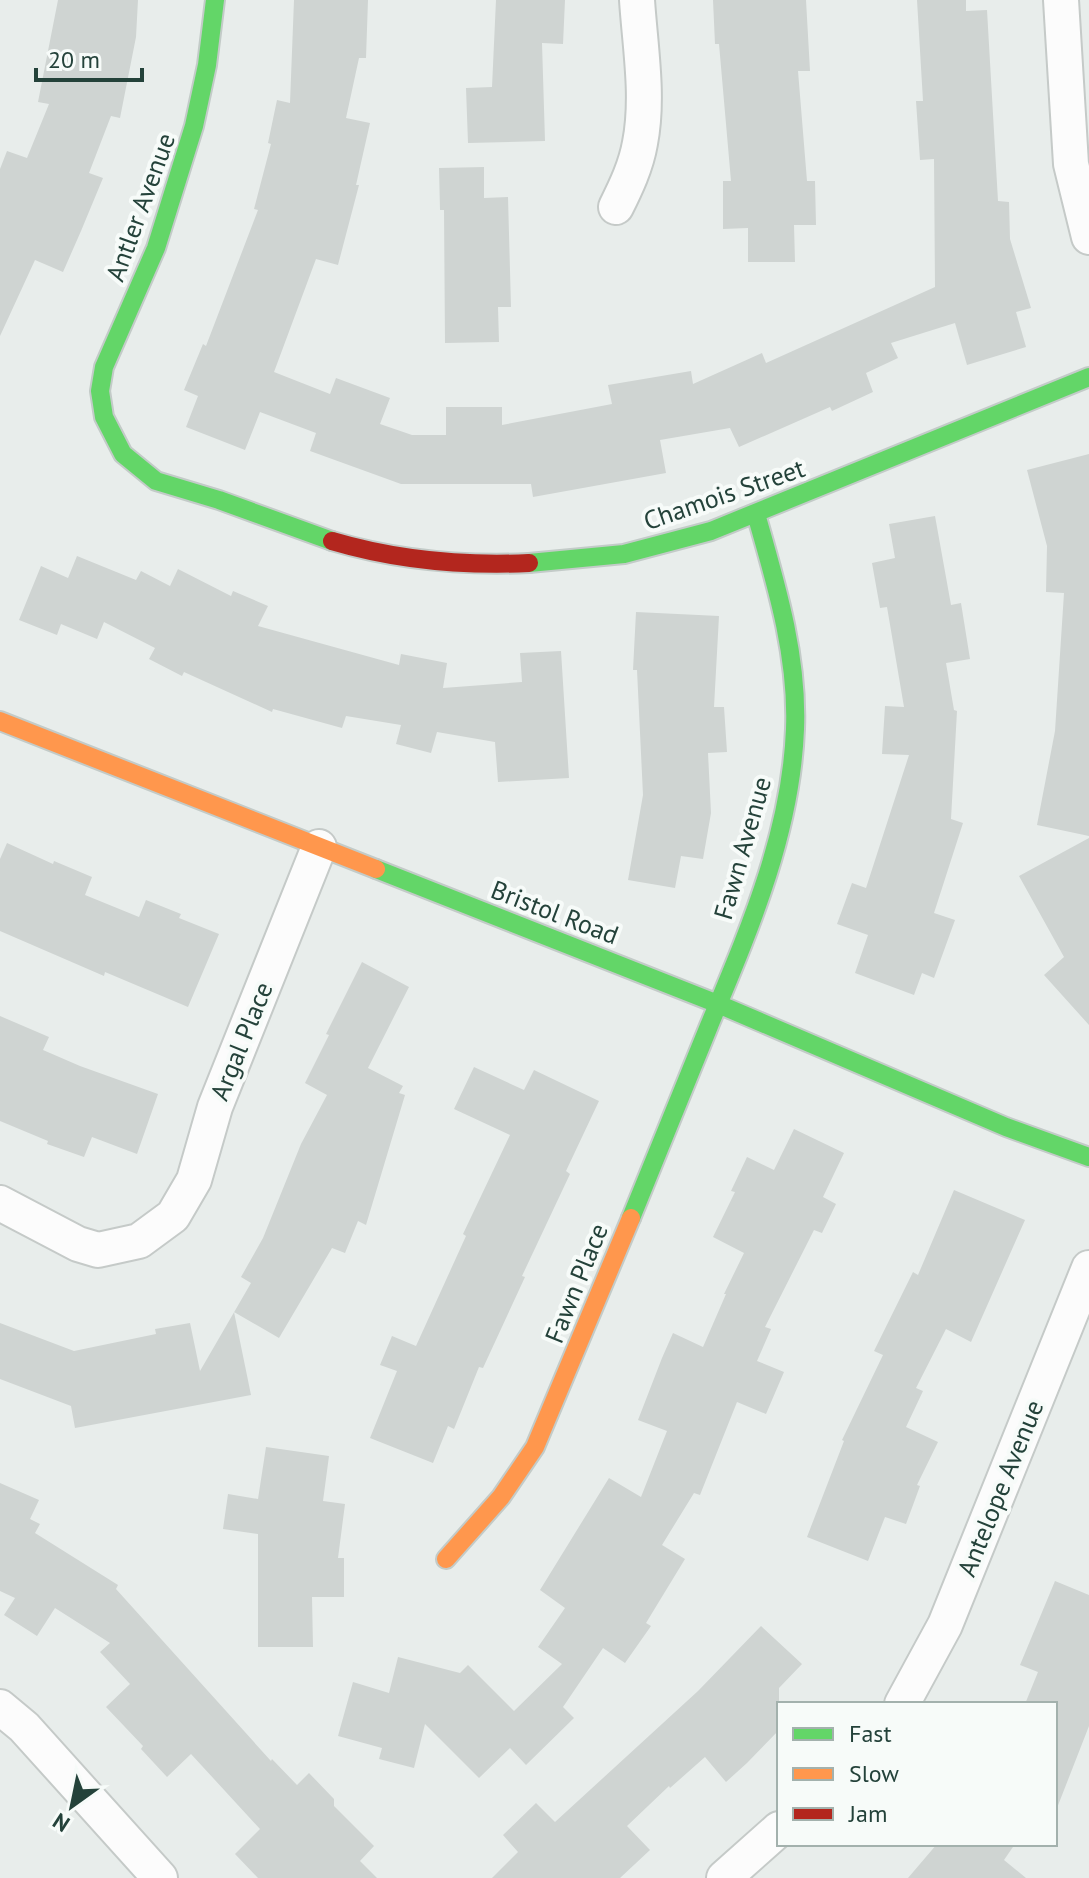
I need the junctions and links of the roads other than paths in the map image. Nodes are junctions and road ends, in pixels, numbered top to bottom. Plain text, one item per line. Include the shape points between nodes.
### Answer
1 (215, 0) edge
2 (637, 0) edge
3 (1071, 17) edge
4 (616, 207) dead end
5 (1089, 237) edge
6 (1089, 377) edge
7 (105, 425) joint
8 (756, 514) junction
9 (0, 721) edge
10 (319, 847) junction
11 (718, 1004) junction
12 (1089, 1157) edge
13 (0, 1203) edge
14 (1089, 1268) edge
15 (446, 1559) dead end
16 (903, 1702) edge
17 (0, 1707) edge
18 (777, 1831) edge
19 (145, 1873) edge
20 (724, 1878) edge

1 - 7 street, Antler Avenue via 196,127 154,252 106,362 100,386
2 - 4 street via 644,112 631,175
3 - 5 street via 1071,164
6 - 8 street, Chamois Street
7 - 8 street, Chamois Street via 131,462 166,485 331,541 401,556 487,564 578,561 661,546
8 - 11 street, Fawn Avenue via 789,636 794,754 768,873
9 - 10 street, Bristol Road
10 - 11 street, Bristol Road
10 - 13 street, Argal Place via 215,1107 194,1180 173,1216 139,1241 98,1250
11 - 12 street, Bristol Road
11 - 15 street, Fawn Place via 545,1428 502,1497
14 - 16 street, Antelope Avenue via 945,1625
17 - 19 street via 24,1727
18 - 20 street

